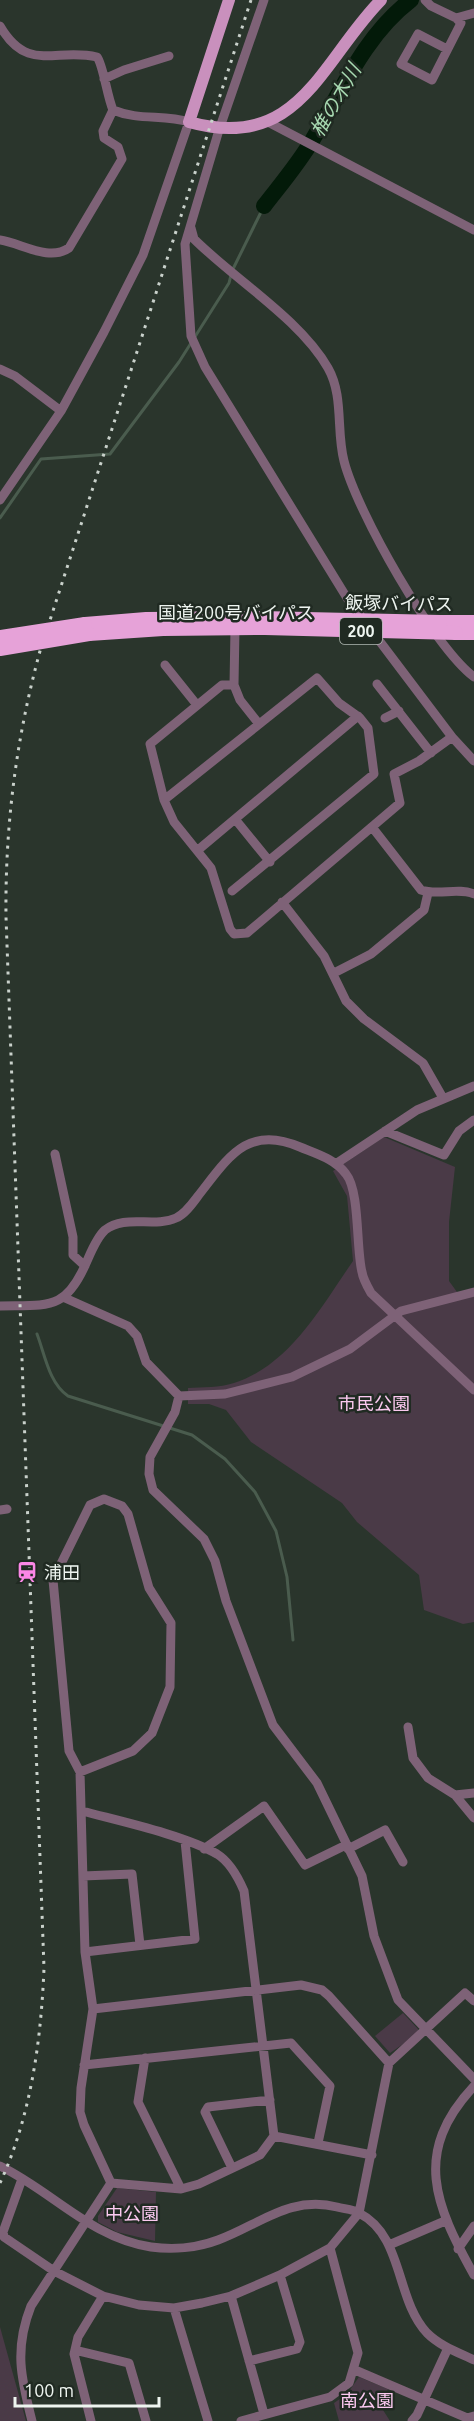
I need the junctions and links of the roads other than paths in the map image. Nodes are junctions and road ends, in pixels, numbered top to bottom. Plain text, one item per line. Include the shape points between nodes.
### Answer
1 (230, 0) edge
2 (264, 0) edge
3 (381, 0) edge
4 (425, 0) edge
5 (474, 13) edge
6 (456, 18) junction
7 (0, 26) edge
8 (447, 49) dead end
9 (169, 56) dead end
10 (104, 79) junction
11 (113, 110) junction
12 (266, 121) junction
13 (189, 122) junction
14 (219, 130) junction
15 (190, 226) junction
16 (474, 230) edge
17 (0, 240) edge
18 (0, 369) edge
19 (61, 411) junction
20 (0, 500) edge
21 (474, 622) edge
22 (263, 623) junction
23 (235, 628) junction
24 (87, 629) junction
25 (474, 633) edge
26 (0, 638) edge
27 (0, 649) edge
28 (165, 665) dead end
29 (474, 677) edge
30 (377, 684) dead end
31 (234, 685) junction
32 (197, 705) junction
33 (399, 711) junction
34 (358, 716) junction
35 (385, 718) dead end
36 (259, 724) junction
37 (452, 737) junction
38 (431, 753) junction
39 (474, 761) edge
40 (164, 800) junction
41 (235, 819) junction
42 (372, 827) junction
43 (198, 850) junction
44 (270, 862) junction
45 (232, 891) dead end
46 (428, 893) junction
47 (474, 894) edge
48 (282, 902) junction
49 (334, 973) junction
50 (474, 1086) edge
51 (442, 1098) junction
52 (474, 1120) edge
53 (386, 1131) junction
54 (55, 1154) dead end
55 (337, 1163) junction
56 (85, 1266) junction
57 (474, 1292) edge
58 (65, 1298) junction
59 (0, 1306) edge
60 (395, 1318) junction
61 (474, 1390) edge
62 (179, 1396) junction
63 (408, 1727) dead end
64 (81, 1772) junction
65 (474, 1793) edge
66 (455, 1795) junction
67 (82, 1811) junction
68 (474, 1818) edge
69 (185, 1841) junction
70 (347, 1847) junction
71 (204, 1849) junction
72 (403, 1862) dead end
73 (83, 1876) junction
74 (140, 1945) junction
75 (85, 1952) junction
76 (256, 1990) junction
77 (474, 2001) edge
78 (93, 2009) junction
79 (425, 2030) junction
80 (263, 2046) junction
81 (145, 2058) junction
82 (389, 2063) junction
83 (84, 2065) junction
84 (474, 2079) edge
85 (474, 2086) edge
86 (270, 2100) junction
87 (274, 2136) junction
88 (318, 2143) junction
89 (372, 2155) junction
90 (0, 2166) edge
91 (232, 2168) junction
92 (22, 2179) junction
93 (111, 2183) junction
94 (181, 2189) junction
95 (359, 2213) junction
96 (445, 2221) junction
97 (85, 2222) junction
98 (474, 2226) edge
99 (389, 2245) junction
100 (330, 2248) junction
101 (458, 2248) junction
102 (54, 2271) junction
103 (280, 2275) junction
104 (474, 2275) edge
105 (104, 2296) junction
106 (231, 2296) junction
107 (174, 2308) junction
108 (448, 2348) junction
109 (75, 2350) junction
110 (473, 2355) edge
111 (249, 2361) junction
112 (355, 2370) junction
113 (424, 2399) junction
114 (264, 2414) junction
115 (474, 2416) edge
116 (32, 2421) edge
117 (92, 2421) edge
118 (146, 2421) edge
119 (208, 2421) edge
120 (241, 2421) edge
121 (412, 2421) edge

1 - 13 main road
2 - 14 street
3 - 12 main road via 307,94
4 - 6 street
5 - 6 street
6 - 8 street via 461,23 432,80 401,64 418,34
7 - 10 street via 12,43 30,55 97,57
9 - 10 street
10 - 11 street
11 - 13 street via 136,118 169,117
11 - 17 street via 103,131 104,138 118,147 122,159 69,248 64,252 45,252
12 - 14 main road
12 - 16 street
13 - 14 main road
13 - 19 street via 143,255
14 - 15 street
15 - 29 street via 194,239 297,330 328,369 337,397 343,460 359,504 441,641
15 - 37 street via 185,244 191,336 206,367 347,598
18 - 19 street
19 - 20 street
21 - 22 highway, 飯塚バイパス / 200, bridge
22 - 23 highway, 国道200号バイパス / 200
22 - 24 highway, 飯塚バイパス / 200 via 146,619
22 - 25 highway, 国道200号バイパス / 200, bridge
23 - 24 highway, 国道200号バイパス / 200
23 - 31 street
24 - 26 highway, 飯塚バイパス / 200, bridge
24 - 27 highway, 国道200号バイパス / 200, bridge
28 - 32 street
30 - 33 street
31 - 32 street via 222,685
31 - 36 street via 240,700
32 - 40 street via 150,744
33 - 35 street
33 - 38 street
34 - 36 street via 339,703 317,678
34 - 41 street
34 - 44 street via 368,728 374,774
36 - 40 street
37 - 38 street
37 - 39 street
38 - 42 street via 394,774 400,803
40 - 43 street via 174,822
41 - 43 street
41 - 44 street
42 - 46 street via 421,890
42 - 48 street
43 - 48 street via 211,868 234,934 247,933
44 - 45 street
46 - 47 street
46 - 49 street via 424,910 371,954
48 - 49 street
49 - 51 street via 346,1001 423,1063
50 - 51 street
51 - 53 street
52 - 53 street via 459,1131 444,1155
53 - 55 street
54 - 56 street via 73,1255
55 - 56 street via 287,1141 257,1140 224,1162 190,1207 176,1218 122,1223 105,1230
55 - 60 street via 349,1176 366,1283
56 - 58 street via 77,1285
57 - 60 street via 401,1311
58 - 59 street via 39,1305
58 - 62 street via 128,1326 137,1336 146,1362
60 - 61 street
60 - 62 street via 350,1349 292,1377 225,1394
62 - 70 street via 175,1412 150,1457 153,1490 204,1539 273,1725 317,1783
63 - 66 street via 413,1758 428,1778
64 - 64 street via 134,1751 152,1733 170,1687 171,1623 149,1588 128,1514 122,1506 104,1499 90,1504 53,1580 69,1751
64 - 67 street
65 - 66 street
66 - 68 street
67 - 69 street
67 - 73 street
69 - 71 street
69 - 74 street via 195,1939
70 - 71 street via 305,1865 264,1806
70 - 72 street via 385,1830
70 - 79 street via 362,1876 374,1936 398,2000
71 - 76 street via 229,1864 244,1891
73 - 74 street via 132,1874
73 - 75 street
74 - 75 street
75 - 78 street
76 - 78 street
76 - 80 street
76 - 82 street via 301,1986 322,1990
77 - 79 street via 465,1993
78 - 83 street
79 - 82 street
79 - 84 street
80 - 81 street
80 - 86 street
80 - 88 street via 291,2043 330,2086
81 - 83 street
81 - 94 street via 138,2102
82 - 89 street
83 - 93 street via 80,2112
85 - 96 street via 446,2121 439,2146 436,2167
86 - 87 street
86 - 91 street via 208,2107 205,2112
87 - 88 street
87 - 91 street via 260,2155
88 - 89 street
89 - 95 street
90 - 92 street
91 - 94 street
92 - 97 street
92 - 102 street via 4,2237
93 - 94 street
93 - 97 street
95 - 97 street via 331,2205 296,2205 218,2240 172,2248 119,2239
95 - 99 street
95 - 100 street
96 - 99 street
96 - 101 street
97 - 102 street
98 - 101 street
99 - 108 street via 408,2305 426,2331
100 - 103 street
100 - 112 street via 358,2353
101 - 104 street
102 - 105 street
102 - 116 street via 31,2306 20,2344 21,2376
103 - 106 street
103 - 111 street via 300,2342 297,2349
105 - 107 street
105 - 109 street via 78,2337
106 - 107 street
106 - 111 street
107 - 119 street
108 - 110 street
108 - 113 street
109 - 117 street
109 - 118 street via 129,2363
111 - 114 street
112 - 113 street
112 - 114 street via 350,2383 330,2397
113 - 115 street via 467,2418
113 - 121 street
114 - 120 street

